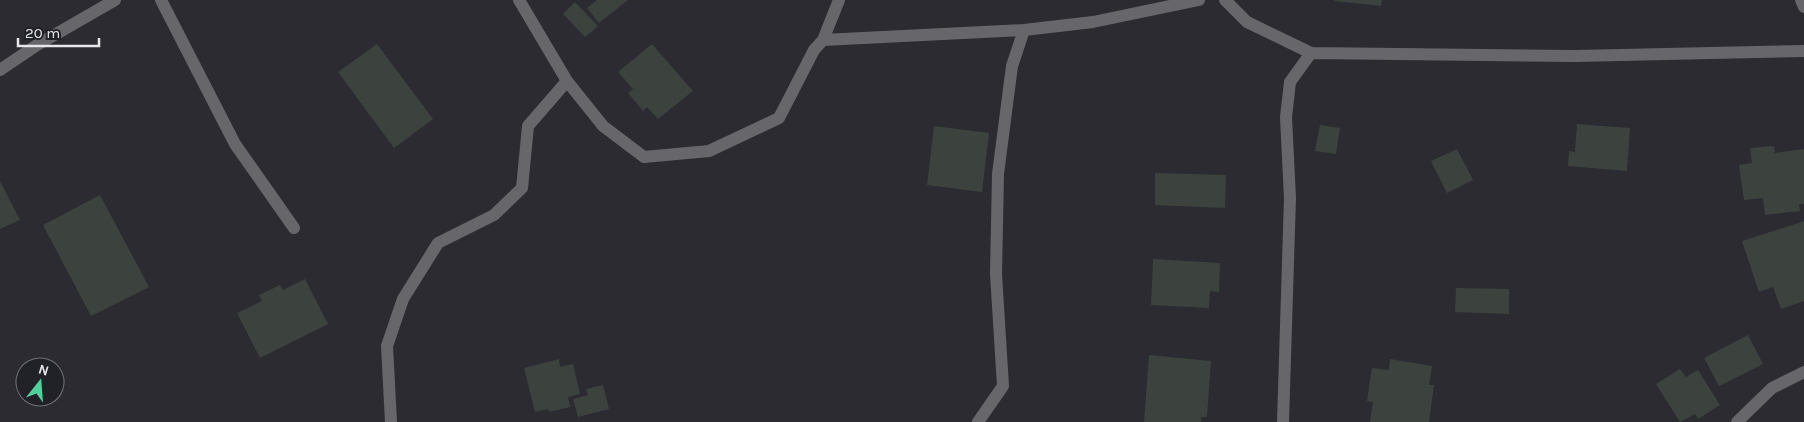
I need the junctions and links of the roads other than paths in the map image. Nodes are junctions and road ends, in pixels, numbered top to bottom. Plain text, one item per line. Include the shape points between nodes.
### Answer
1 (115, 0) edge
2 (161, 0) edge
3 (519, 0) edge
4 (838, 0) edge
5 (1199, 0) edge
6 (1225, 0) edge
7 (1801, 0) edge
8 (1804, 7) edge
9 (1024, 30) junction
10 (824, 40) junction
11 (1804, 51) edge
12 (1311, 53) junction
13 (0, 70) edge
14 (567, 80) junction
15 (294, 228) dead end
16 (1804, 372) edge
17 (391, 422) edge
18 (978, 422) edge
19 (1283, 422) edge
20 (1737, 422) edge

1 - 13 street
2 - 15 street via 235,144
3 - 14 street
4 - 10 street
5 - 9 street via 1093,22
6 - 12 street via 1247,22
7 - 8 street
9 - 10 street
9 - 18 street via 1012,66 998,174 996,274 1003,386
10 - 14 street via 814,50 779,118 709,151 644,157 603,126
11 - 12 street via 1575,56
12 - 19 street via 1290,82 1286,117 1290,198
14 - 17 street via 528,126 522,188 494,215 438,243 403,299 387,346
16 - 20 street via 1772,388

